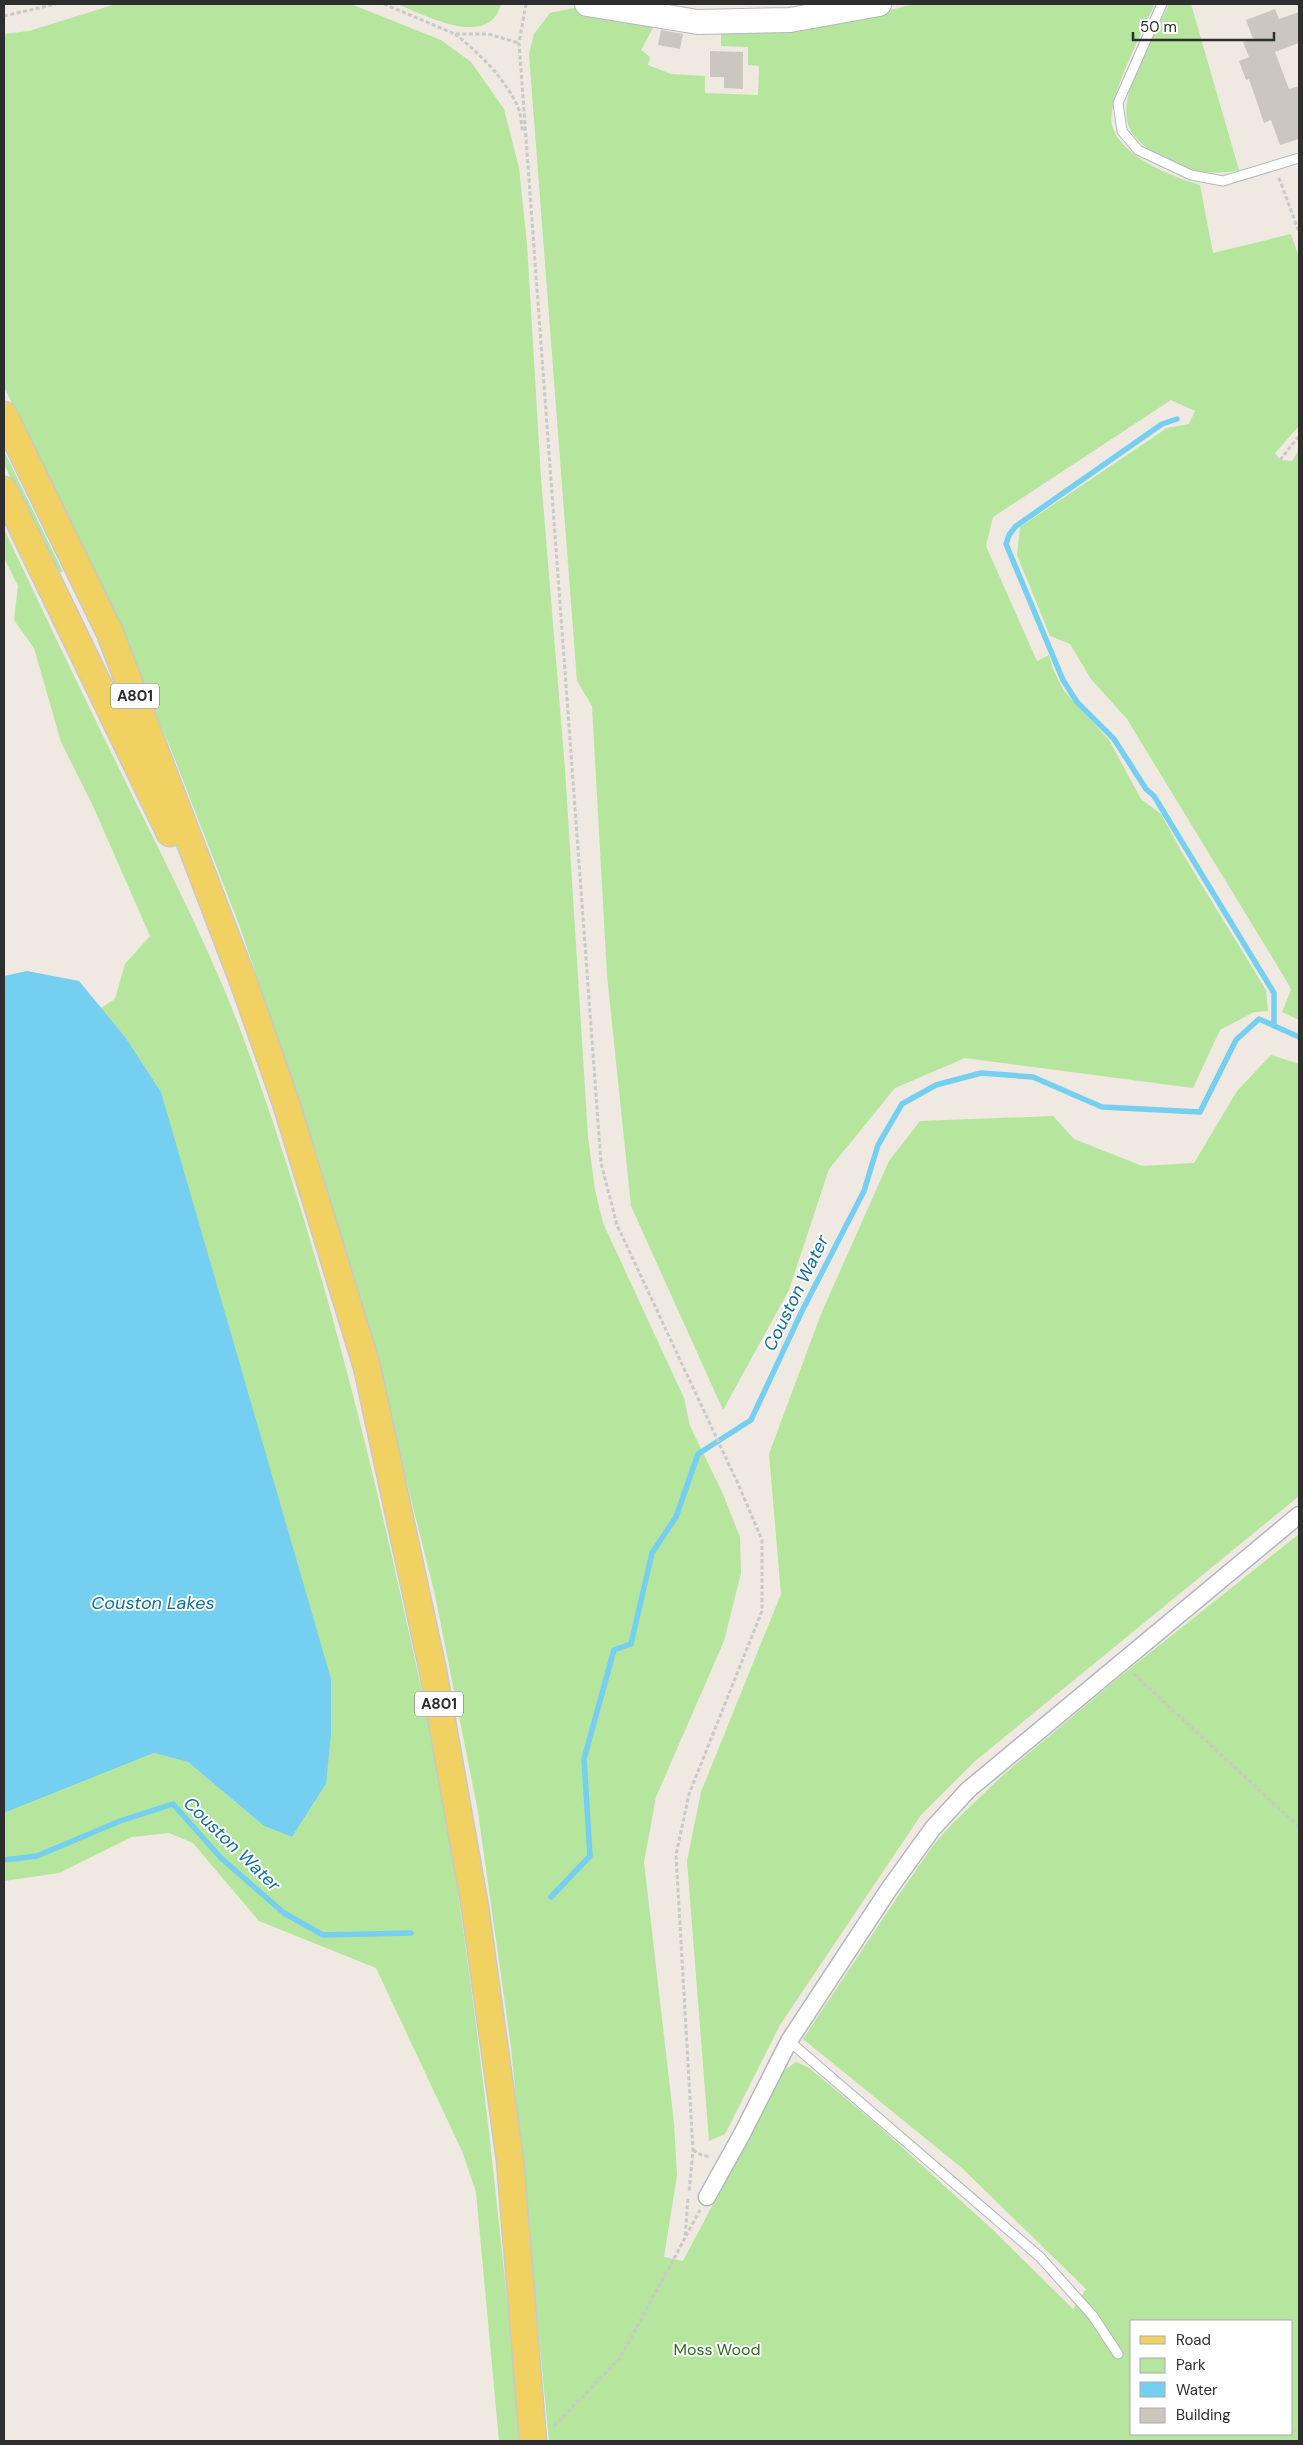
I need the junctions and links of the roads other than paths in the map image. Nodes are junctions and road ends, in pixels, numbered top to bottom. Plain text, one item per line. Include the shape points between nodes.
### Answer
1 (586, 4) edge
2 (879, 4) edge
3 (1162, 4) edge
4 (1299, 158) edge
5 (4, 415) edge
6 (4, 490) edge
7 (245, 986) junction
8 (1299, 1515) edge
9 (789, 2041) junction
10 (707, 2197) road end
11 (1118, 2354) dead end
12 (532, 2441) edge

1 - 2 main road via 698,22 790,20
3 - 4 lane via 1118,103 1122,131 1138,150 1191,175 1222,181
5 - 7 main road, A801 via 110,633
6 - 7 main road, A801
7 - 12 main road, A801 via 286,1103 367,1367 434,1671 475,1907 509,2150
8 - 9 street via 968,1790 933,1828 889,1888
9 - 10 street
9 - 11 lane via 1040,2257 1093,2316

